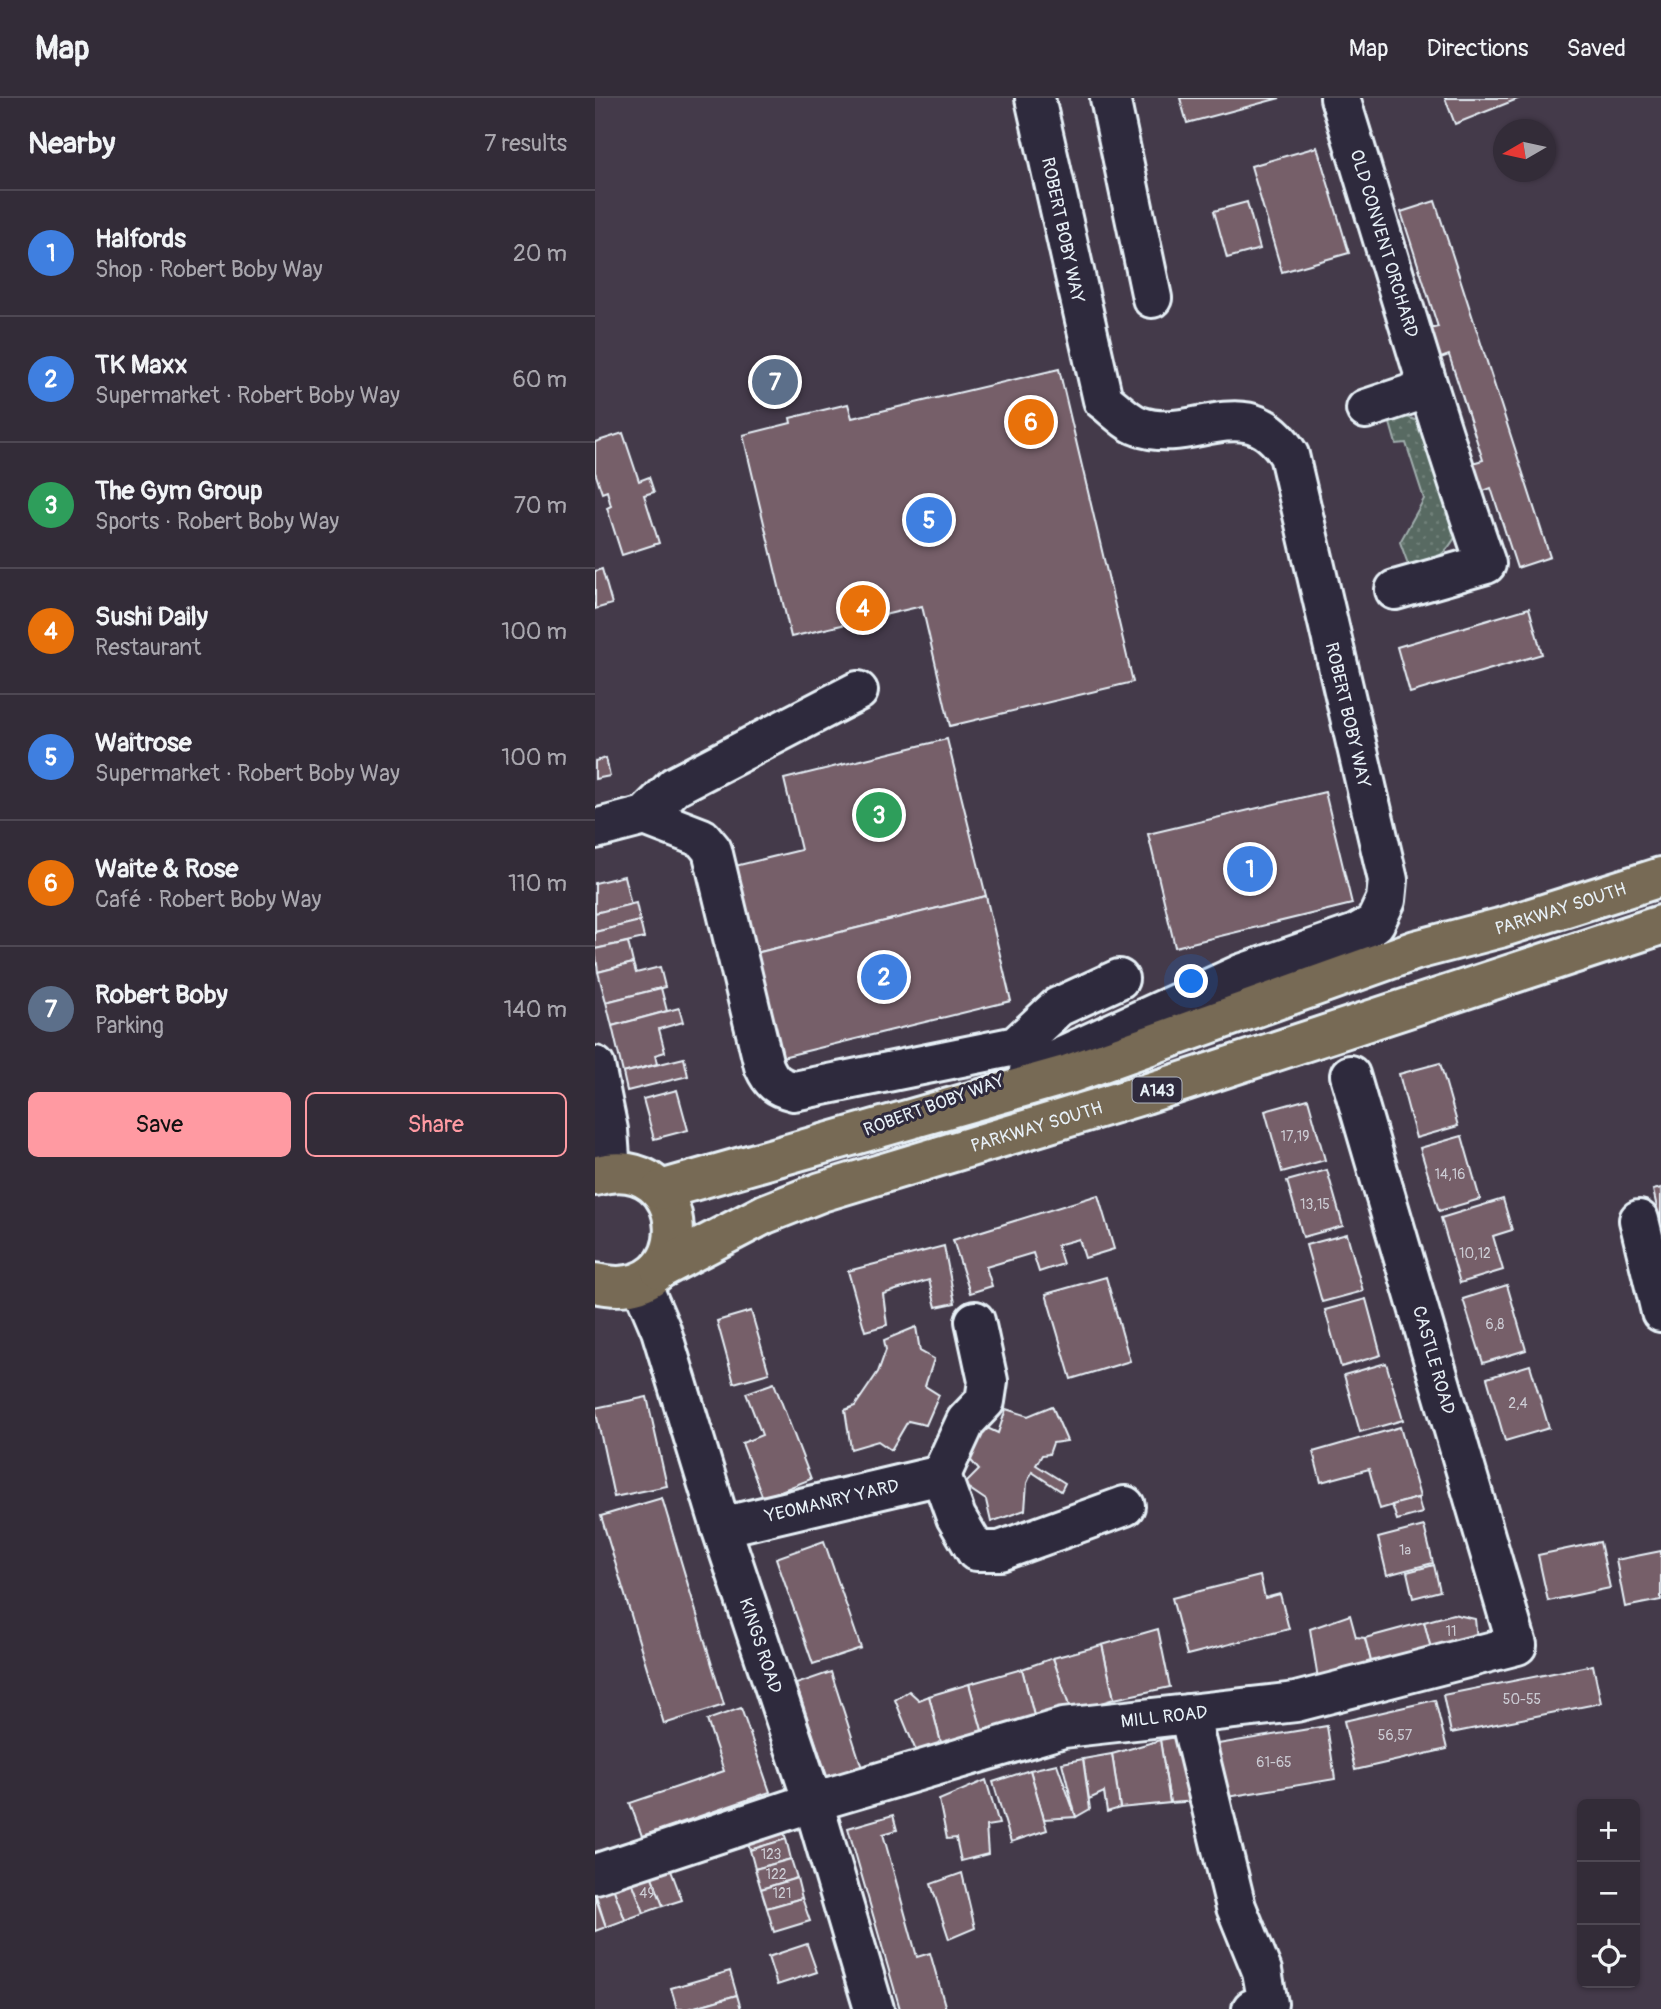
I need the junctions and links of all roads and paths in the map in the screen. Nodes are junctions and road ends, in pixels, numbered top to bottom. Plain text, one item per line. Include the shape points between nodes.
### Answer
1 (1035, 98) edge
2 (1109, 98) edge
3 (1340, 98) edge
4 (1153, 298) dead end
5 (1426, 389) junction
6 (1366, 409) dead end
7 (1395, 590) dead end
8 (858, 691) dead end
9 (645, 816) junction
10 (595, 829) edge
11 (1661, 877) edge
12 (1661, 925) edge
13 (1119, 979) dead end
14 (595, 1066) edge
15 (1350, 1075) dead end
16 (846, 1137) junction
17 (603, 1174) edge
18 (661, 1191) junction
19 (1639, 1220) dead end
20 (651, 1276) junction
21 (595, 1283) edge
22 (1661, 1311) edge
23 (975, 1321) dead end
24 (941, 1475) junction
25 (1125, 1506) dead end
26 (721, 1527) junction
27 (1517, 1645) joint
28 (1189, 1714) junction
29 (813, 1802) junction
30 (595, 1874) edge
31 (1263, 2007) edge
32 (874, 2009) edge

1 - 16 street, ROBERT BOBY WAY via 1103,400 1138,426 1175,431 1240,420 1279,439 1289,454 1388,880 1386,900 1375,923 1356,934 1241,974 1051,1063
2 - 4 street
3 - 5 street, OLD CONVENT ORCHARD
5 - 6 street
5 - 7 street, OLD CONVENT ORCHARD via 1486,564
8 - 9 street via 675,786
9 - 10 street
9 - 13 street via 702,838 712,850 764,1066 770,1080 780,1087 794,1091 1016,1046 1058,1007
11 - 16 main road, PARKWAY SOUTH / A143 via 1416,950 1069,1074
12 - 20 main road, PARKWAY SOUTH / A143 via 1145,1094 821,1192 765,1214
14 - 17 street via 608,1130
15 - 27 street, CASTLE ROAD
16 - 18 main road, PARKWAY SOUTH / A143
17 - 18 main road via 629,1172
18 - 20 main road via 675,1230 672,1251
19 - 22 street
20 - 21 main road via 616,1288
20 - 26 street, KINGS ROAD via 661,1330
23 - 24 street via 988,1381 985,1401 966,1421
24 - 25 street via 975,1551 1000,1552
24 - 26 street, YEOMANRY YARD
26 - 29 street, KINGS ROAD
27 - 28 street, MILL ROAD via 1296,1702
28 - 29 street, MILL ROAD via 1063,1728
28 - 31 street via 1236,1907 1262,1971
29 - 30 street, MILL ROAD
29 - 32 street, KINGS ROAD

